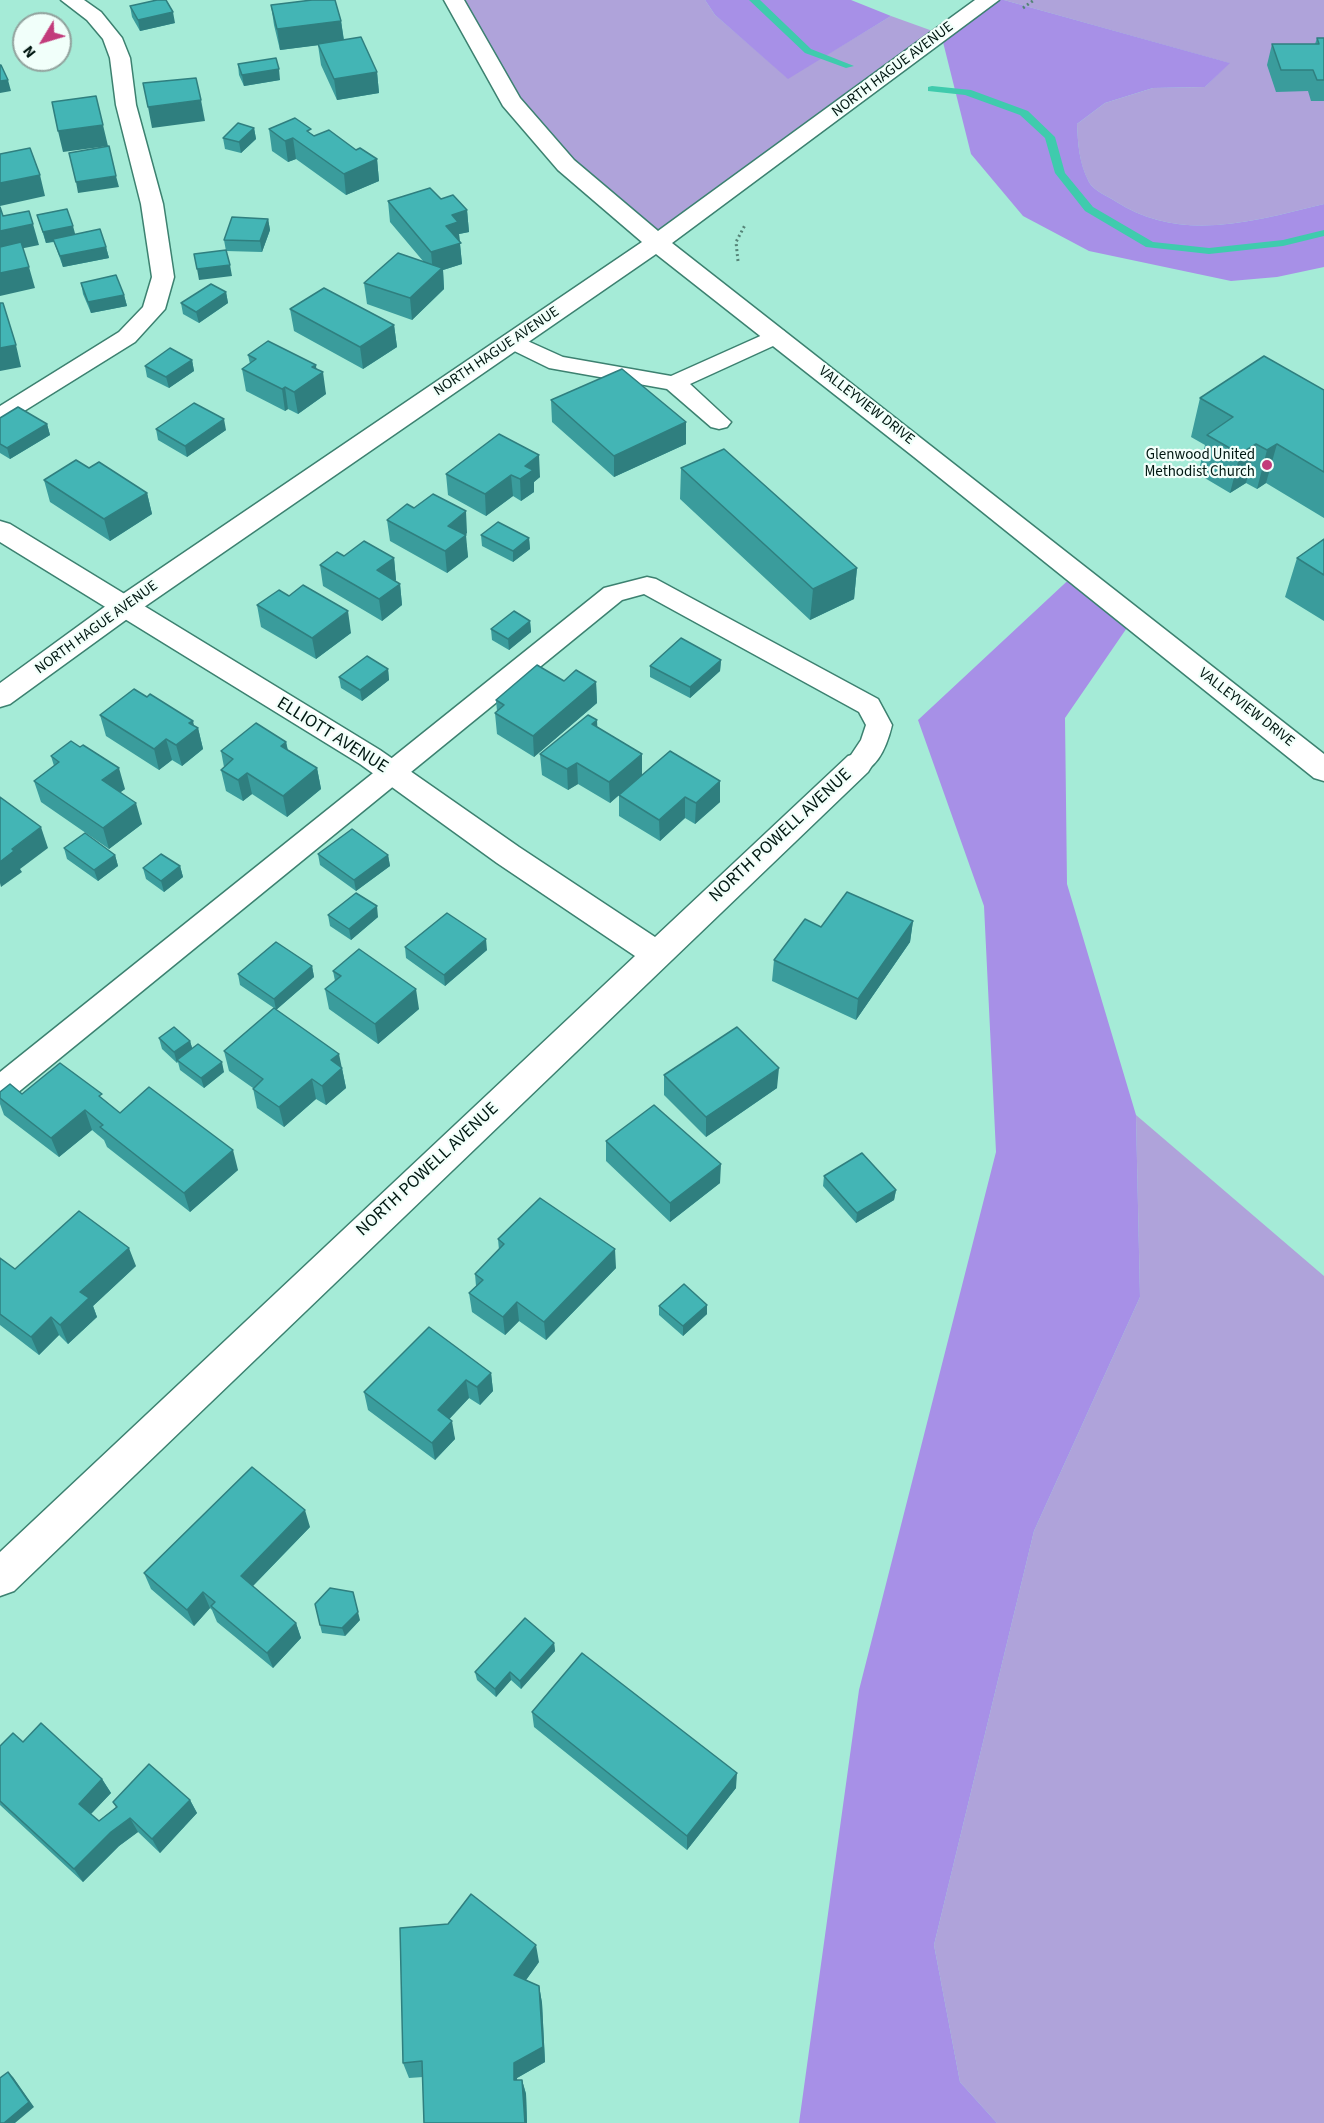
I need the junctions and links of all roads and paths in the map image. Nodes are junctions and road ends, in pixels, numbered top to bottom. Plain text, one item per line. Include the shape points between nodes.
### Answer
1 (71, 0) edge
2 (454, 0) edge
3 (989, 0) edge
4 (1034, 0) edge
5 (1016, 14) dead end
6 (748, 220) dead end
7 (657, 243) junction
8 (742, 267) dead end
9 (776, 336) junction
10 (512, 341) junction
11 (674, 383) junction
12 (0, 416) edge
13 (719, 422) dead end
14 (0, 530) edge
15 (124, 607) junction
16 (0, 697) edge
17 (858, 764) joint
18 (1324, 770) edge
19 (392, 773) junction
20 (656, 954) junction
21 (0, 1089) edge
22 (0, 1578) edge

1 - 12 lane via 94,16 112,38 120,58 126,105 152,204 163,277 153,309 127,337
2 - 7 street, VALLEYVIEW DRIVE via 511,101 537,133 566,165
3 - 7 street, NORTH HAGUE AVENUE
4 - 5 path
6 - 8 path via 733,247
7 - 9 street, VALLEYVIEW DRIVE
7 - 10 street, NORTH HAGUE AVENUE
9 - 11 lane
9 - 18 street, VALLEYVIEW DRIVE
10 - 11 lane via 557,363
10 - 15 street, NORTH HAGUE AVENUE
11 - 13 lane
14 - 15 street, ELLIOTT AVENUE
15 - 16 street, NORTH HAGUE AVENUE
15 - 19 street, ELLIOTT AVENUE
17 - 19 lane via 874,742 879,725 869,706 647,585 613,594
17 - 20 street, NORTH POWELL AVENUE
19 - 20 street, ELLIOTT AVENUE
19 - 21 lane
20 - 22 street, NORTH POWELL AVENUE

